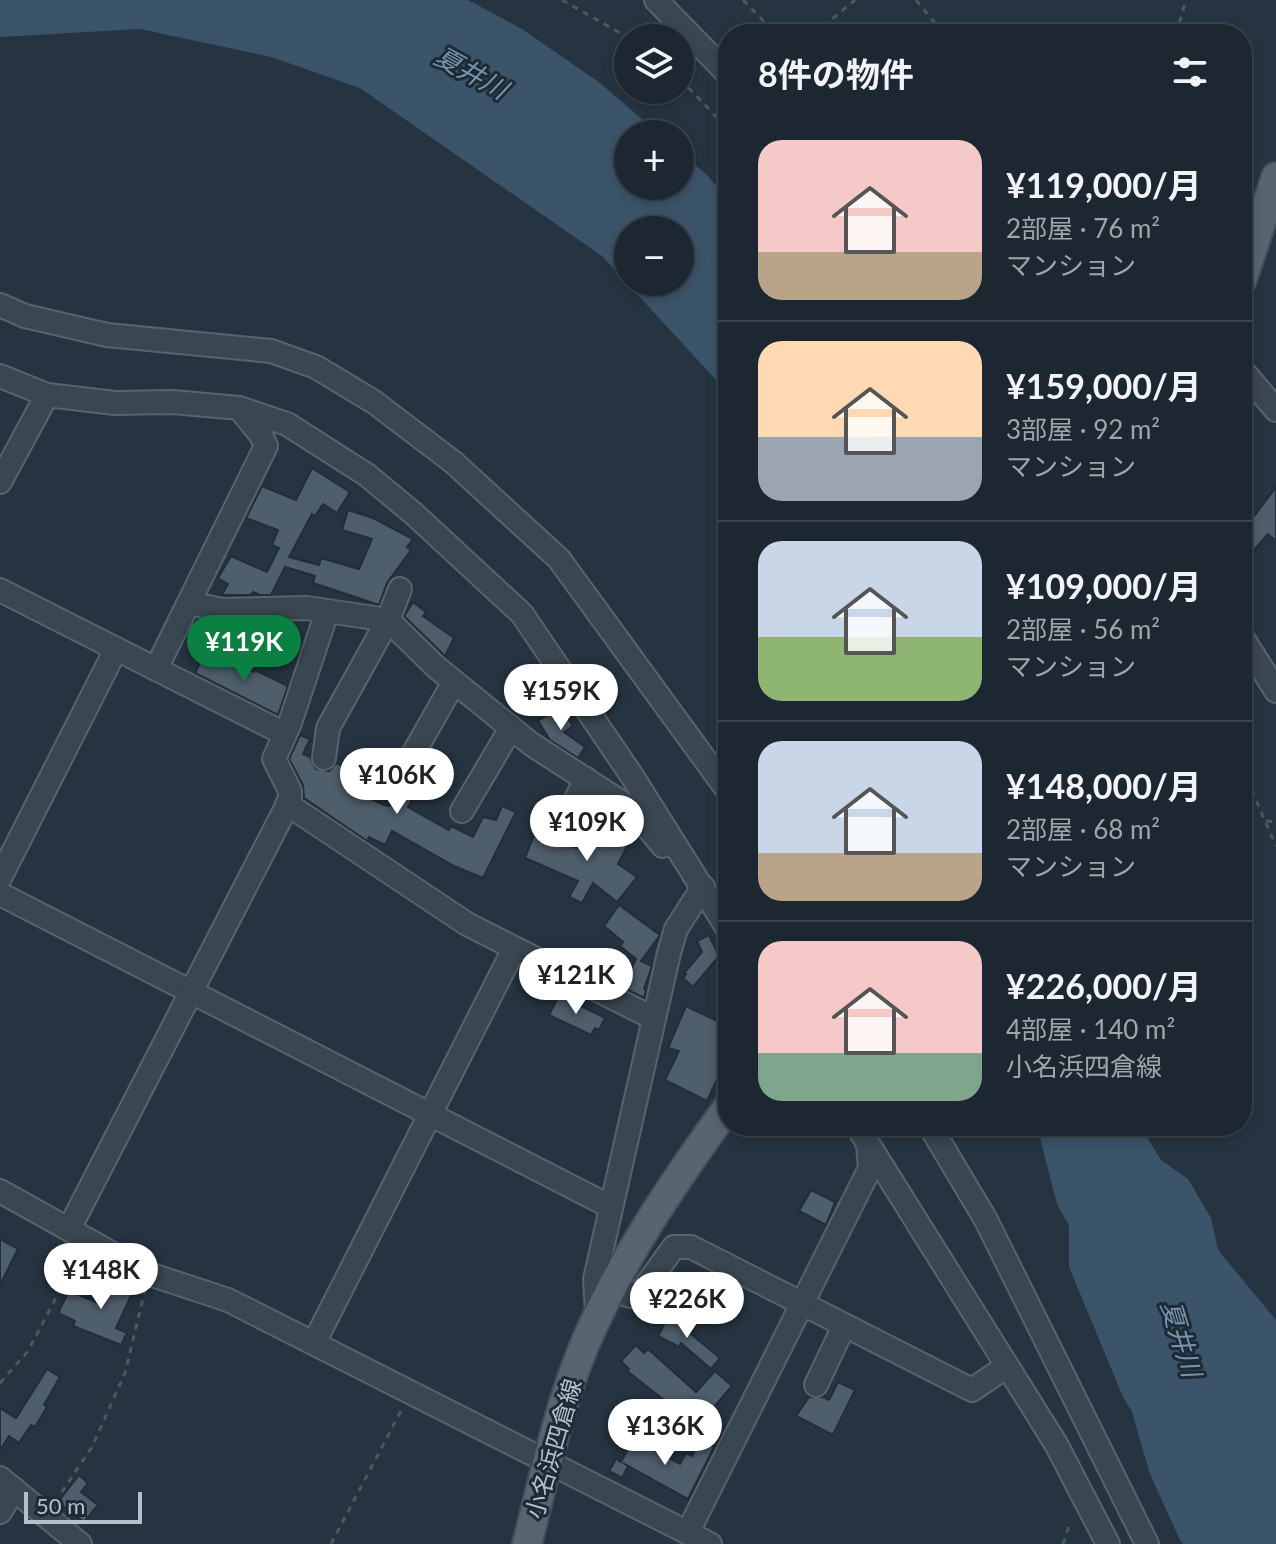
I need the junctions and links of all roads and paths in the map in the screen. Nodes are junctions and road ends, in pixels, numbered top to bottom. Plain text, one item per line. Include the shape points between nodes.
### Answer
1 (562, 0) edge
2 (656, 0) edge
3 (743, 0) edge
4 (855, 0) edge
5 (916, 0) edge
6 (1186, 0) edge
7 (766, 24) edge
8 (826, 24) edge
9 (936, 24) edge
10 (1179, 24) edge
11 (614, 29) edge
12 (718, 64) edge
13 (694, 94) edge
14 (718, 119) edge
15 (1276, 178) edge
16 (1252, 250) edge
17 (0, 305) edge
18 (0, 376) edge
19 (1252, 382) edge
20 (47, 395) junction
21 (239, 408) junction
22 (1276, 410) edge
23 (0, 482) edge
24 (400, 589) dead end
25 (0, 590) edge
26 (189, 603) junction
27 (327, 612) junction
28 (388, 620) junction
29 (116, 649) junction
30 (1252, 653) edge
31 (156, 669) junction
32 (454, 682) junction
33 (1276, 691) edge
34 (511, 728) junction
35 (288, 729) junction
36 (400, 777) dead end
37 (718, 777) edge
38 (586, 779) junction
39 (1252, 790) edge
40 (287, 804) junction
41 (462, 811) dead end
42 (1266, 821) junction
43 (1276, 822) edge
44 (561, 829) dead end
45 (1276, 846) edge
46 (0, 878) edge
47 (699, 882) junction
48 (0, 894) edge
49 (718, 913) edge
50 (514, 949) junction
51 (190, 991) junction
52 (653, 1018) junction
53 (430, 1114) junction
54 (718, 1121) edge
55 (863, 1136) edge
56 (864, 1136) edge
57 (936, 1136) edge
58 (0, 1191) edge
59 (611, 1207) junction
60 (78, 1234) junction
61 (149, 1274) junction
62 (610, 1289) junction
63 (802, 1305) junction
64 (597, 1317) junction
65 (844, 1326) junction
66 (314, 1343) junction
67 (1007, 1366) junction
68 (0, 1383) edge
69 (816, 1385) dead end
70 (411, 1393) junction
71 (548, 1463) junction
72 (7, 1484) edge
73 (0, 1512) edge
74 (46, 1515) junction
75 (1070, 1523) dead end
76 (688, 1532) junction
77 (80, 1544) edge
78 (331, 1544) edge
79 (527, 1544) edge
80 (710, 1544) edge
81 (1063, 1544) edge
82 (1108, 1544) edge
83 (1147, 1544) edge

1 - 11 path
2 - 12 street
3 - 7 path
4 - 8 path
5 - 9 path
6 - 10 path
13 - 14 path
15 - 16 main road
17 - 37 street via 107,335 271,351 316,367 374,402 453,462 559,559
18 - 20 street
19 - 22 street
20 - 21 street
20 - 23 street
21 - 26 street via 266,446
21 - 47 street via 287,424 367,475 522,614
24 - 28 street
25 - 29 street
26 - 27 street via 222,610
26 - 31 street
27 - 28 street
27 - 35 street
28 - 32 street
28 - 35 street via 328,728 324,749
29 - 31 street
29 - 46 street
30 - 33 street
31 - 35 street
32 - 34 street
32 - 36 street
34 - 38 street
34 - 41 street
35 - 40 street via 274,759 290,791
38 - 44 street
38 - 47 street via 636,814
39 - 42 path
40 - 50 street via 467,924
40 - 51 street
42 - 43 path
42 - 45 path
47 - 49 street
47 - 52 street via 676,929
48 - 51 street
50 - 52 street
50 - 53 street
51 - 53 street
51 - 60 street
52 - 59 street
53 - 59 street
53 - 66 street
54 - 62 main road, 小名浜四倉線 via 647,1223
55 - 63 street via 870,1168
56 - 67 street
57 - 83 street via 986,1220
58 - 60 street
59 - 64 street via 595,1279
60 - 61 street
60 - 68 path via 28,1351
61 - 66 street via 228,1300
61 - 74 path via 125,1373 92,1447
62 - 63 street via 630,1296 642,1291 674,1247 691,1247
62 - 64 main road, 小名浜四倉線
63 - 65 street
63 - 76 street
64 - 71 main road, 小名浜四倉線
65 - 67 street via 972,1390
65 - 69 street
66 - 70 street
67 - 82 street via 1056,1444
70 - 71 street
70 - 78 path
71 - 76 street
71 - 79 main road, 小名浜四倉線
72 - 73 street
72 - 74 street
74 - 77 street
75 - 81 path
76 - 80 street

